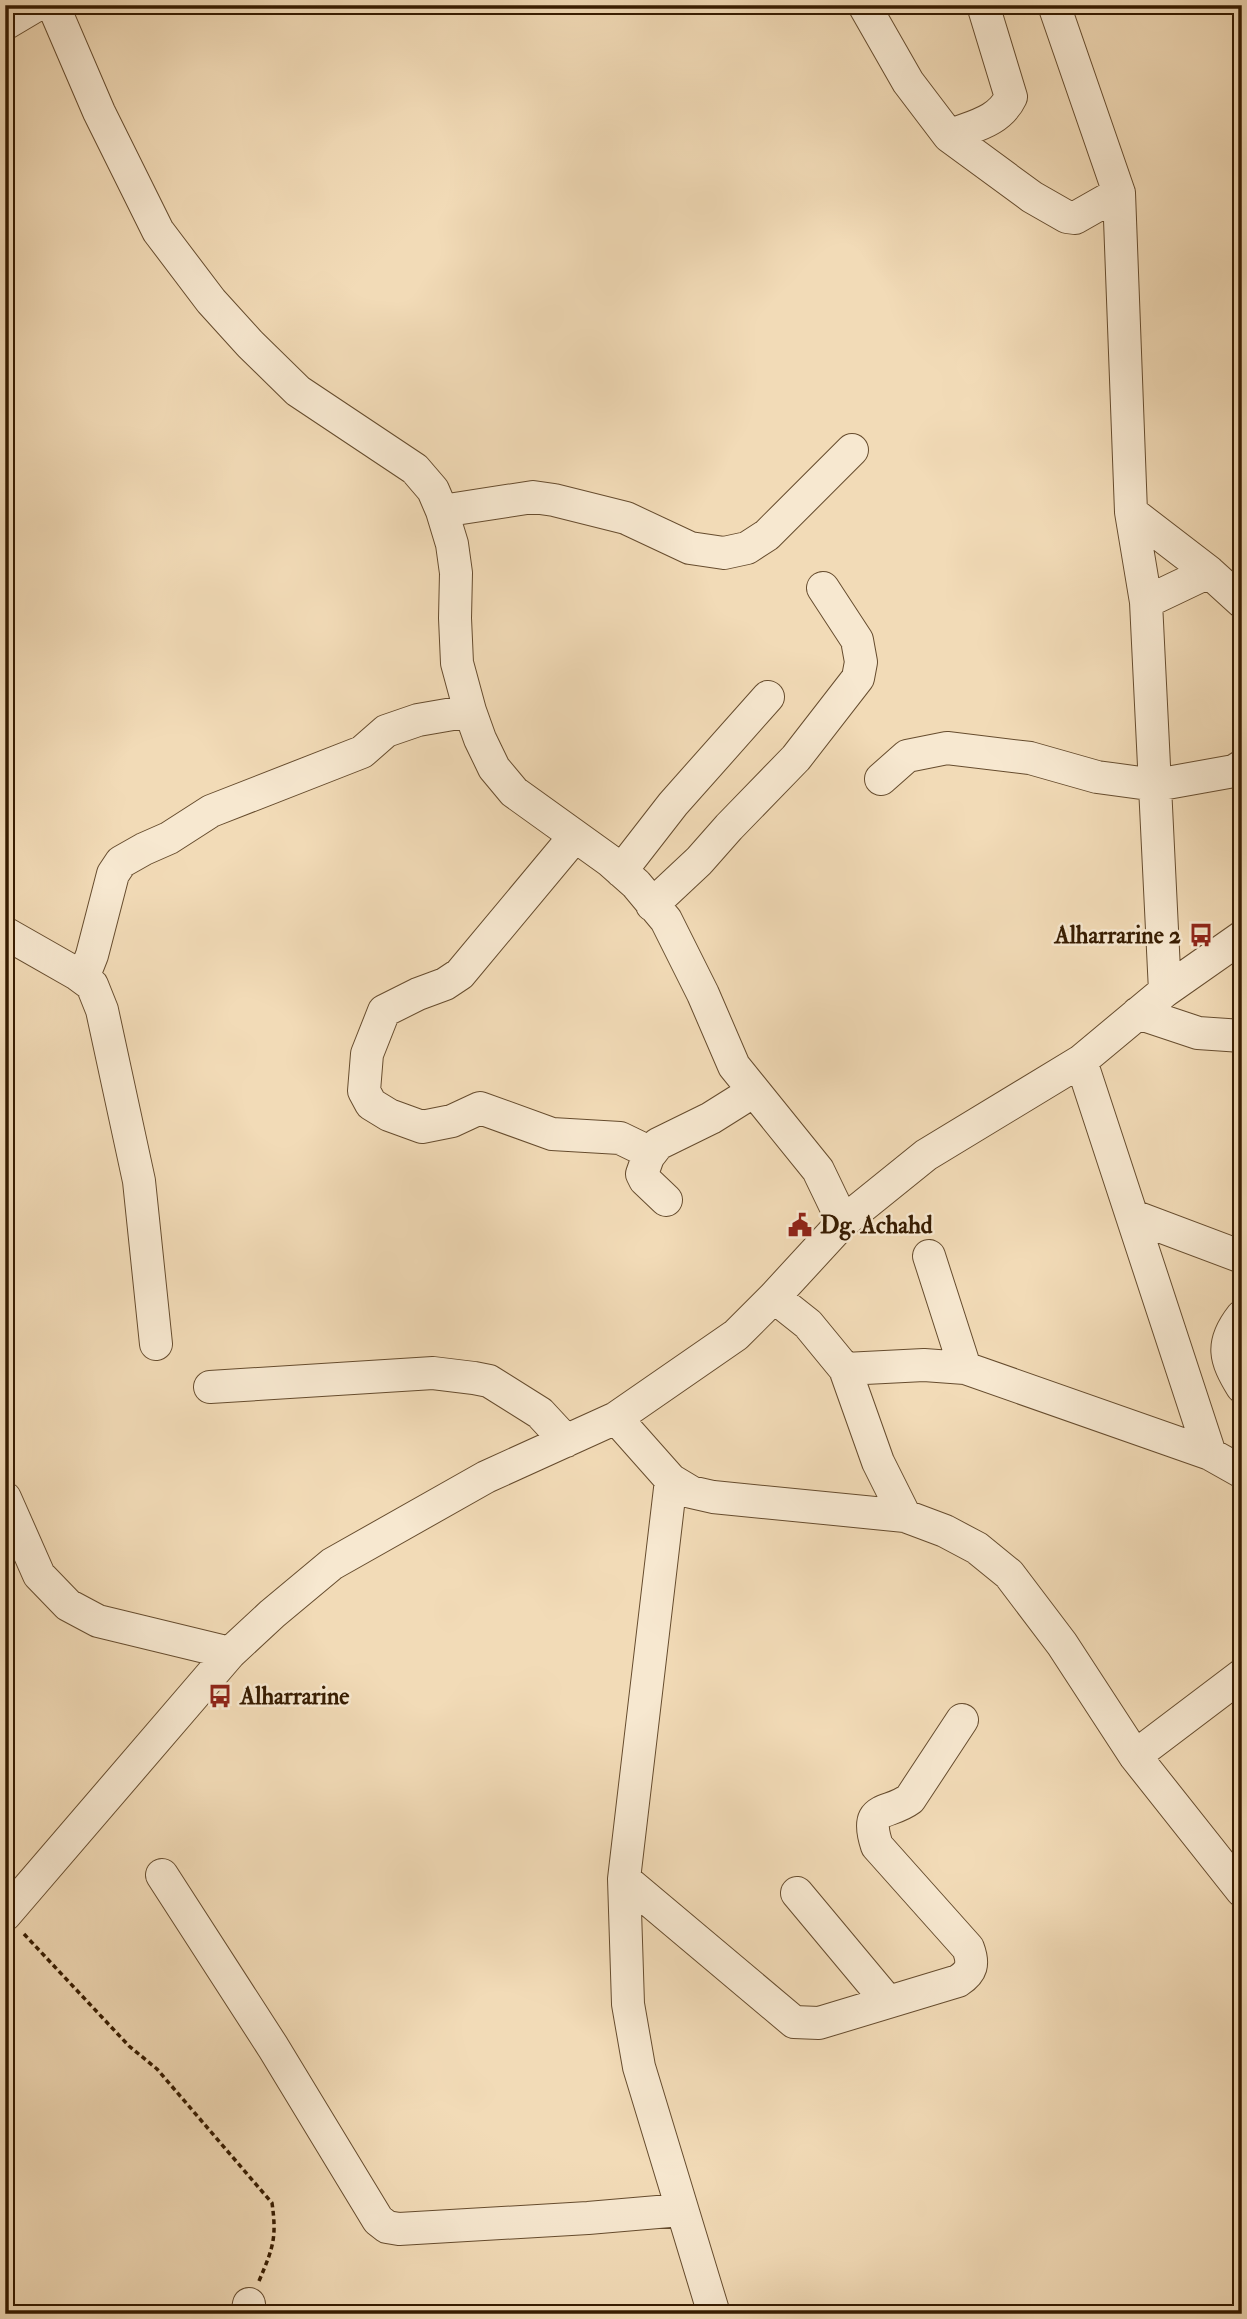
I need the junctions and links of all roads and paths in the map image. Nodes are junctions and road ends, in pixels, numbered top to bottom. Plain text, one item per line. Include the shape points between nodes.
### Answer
1 (37, 5) edge
2 (53, 5) edge
3 (983, 5) edge
4 (1054, 5) edge
5 (867, 7) edge
6 (5, 24) edge
7 (949, 135) junction
8 (1119, 193) junction
9 (852, 450) dead end
10 (442, 511) junction
11 (1131, 512) junction
12 (1209, 572) junction
13 (823, 588) dead end
14 (1146, 602) junction
15 (1242, 602) edge
16 (768, 697) dead end
17 (470, 711) junction
18 (1242, 765) edge
19 (881, 779) dead end
20 (1156, 785) junction
21 (575, 836) junction
22 (621, 871) junction
23 (652, 905) junction
24 (5, 933) edge
25 (1242, 937) edge
26 (83, 978) junction
27 (1165, 991) junction
28 (1138, 1013) junction
29 (1242, 1036) edge
30 (1081, 1061) junction
31 (754, 1091) junction
32 (651, 1153) junction
33 (666, 1200) dead end
34 (1133, 1216) junction
35 (843, 1222) junction
36 (929, 1256) dead end
37 (1242, 1257) edge
38 (774, 1297) junction
39 (1242, 1317) edge
40 (156, 1344) dead end
41 (845, 1368) junction
42 (965, 1368) junction
43 (210, 1387) dead end
44 (1242, 1387) edge
45 (616, 1418) junction
46 (566, 1441) junction
47 (1210, 1454) junction
48 (1242, 1472) edge
49 (671, 1480) junction
50 (5, 1498) edge
51 (905, 1516) junction
52 (230, 1653) junction
53 (1242, 1675) edge
54 (962, 1720) dead end
55 (1135, 1756) junction
56 (162, 1875) dead end
57 (624, 1879) junction
58 (1239, 1883) edge
59 (797, 1893) dead end
60 (5, 1915) edge
61 (888, 2002) junction
62 (681, 2210) junction
63 (248, 2309) edge
64 (714, 2314) edge

1 - 6 street
2 - 10 street via 158,231 211,301 298,391 415,470 433,490
3 - 7 street via 1012,97 994,117
4 - 8 street
5 - 7 street via 908,82
7 - 8 street via 1032,197 1067,217 1075,218
8 - 11 street
9 - 10 street via 767,535 747,548 724,553 690,548 626,518 554,500 533,497
10 - 17 street via 456,573 457,663
11 - 12 street
11 - 14 street
12 - 14 street
12 - 15 street
13 - 23 street via 856,640 861,662 858,678 796,758
14 - 20 street
16 - 22 street via 673,804
17 - 21 street via 494,768 507,784
17 - 26 street via 386,731 362,752 211,811 121,862 113,874
18 - 20 street via 1234,771
19 - 20 street via 907,756 947,748 1030,758 1097,777
20 - 27 street
21 - 22 street
21 - 32 street via 460,974 384,1011 367,1054 364,1091 370,1104 422,1127 452,1121 480,1108 552,1134 620,1138
22 - 23 street
23 - 31 street via 680,945 734,1066
24 - 26 street
25 - 27 street
26 - 40 street via 92,985 102,1010 139,1181
27 - 28 street
28 - 29 street via 1198,1033
28 - 30 street
30 - 34 street
30 - 35 street via 926,1155
31 - 32 street via 658,1144
31 - 35 street via 818,1170
32 - 33 street via 642,1174
34 - 37 street
34 - 47 street
35 - 38 street
36 - 42 street
38 - 41 street via 808,1324
38 - 45 street via 736,1335
39 - 44 street via 1226,1349 1228,1363
41 - 42 street
41 - 51 street via 878,1461
42 - 47 street
43 - 46 street via 433,1373 474,1378 489,1381 540,1413
45 - 46 street
45 - 49 street
46 - 52 street via 486,1477 332,1564
47 - 48 street
49 - 51 street via 691,1492 713,1497
49 - 57 street
50 - 52 street via 39,1575 68,1605 98,1621
51 - 55 street via 977,1548 1009,1574 1062,1644
52 - 60 street
53 - 55 street
54 - 61 street via 910,1799 881,1810 874,1819 873,1833 877,1846 968,1948 971,1970 958,1982
55 - 58 street
56 - 62 street via 378,2220 387,2227
57 - 61 street via 794,2022 819,2023
57 - 62 street via 630,2017 639,2067
59 - 61 street
60 - 63 path via 129,2046 157,2069 272,2203 273,2249
62 - 64 street

